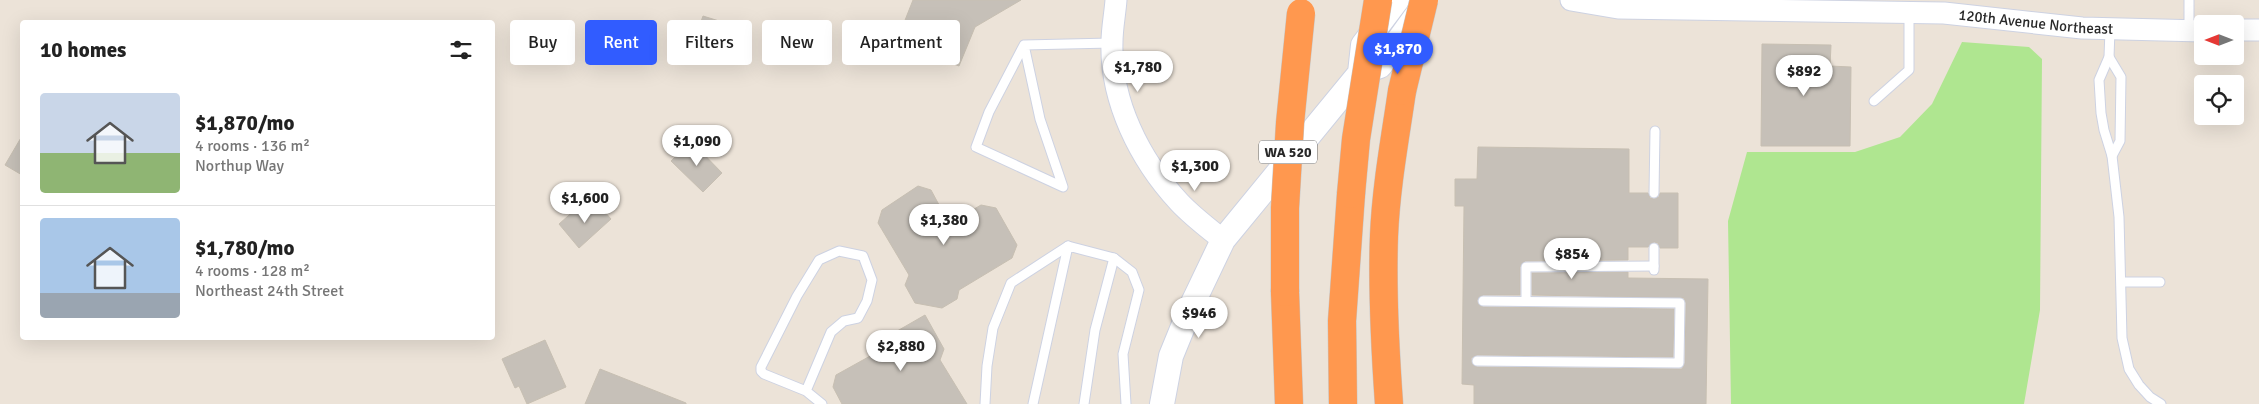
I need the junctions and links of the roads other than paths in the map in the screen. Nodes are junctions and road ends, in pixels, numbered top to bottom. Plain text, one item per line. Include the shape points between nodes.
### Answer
1 (1116, 0) edge
2 (1378, 0) edge
3 (1397, 0) edge
4 (1426, 0) edge
5 (1571, 0) edge
6 (2189, 0) edge
7 (1302, 4) edge
8 (1715, 6) edge
9 (1909, 13) junction
10 (2194, 22) edge
11 (2110, 30) junction
12 (2244, 30) edge
13 (2259, 30) edge
14 (2194, 31) edge
15 (1112, 42) junction
16 (1024, 45) junction
17 (2109, 57) junction
18 (1360, 73) junction
19 (1874, 101) dead end
20 (1655, 131) dead end
21 (2112, 156) junction
22 (1654, 193) dead end
23 (1222, 240) junction
24 (1068, 246) junction
25 (1654, 248) dead end
26 (1114, 258) junction
27 (2122, 282) junction
28 (2160, 282) dead end
29 (1483, 300) dead end
30 (1526, 301) junction
31 (1477, 361) dead end
32 (806, 391) junction
33 (822, 404) edge
34 (985, 404) edge
35 (1034, 404) edge
36 (1084, 404) edge
37 (1126, 404) edge
38 (1162, 404) edge
39 (1289, 404) edge
40 (1343, 404) edge
41 (1388, 404) edge
42 (2161, 404) edge

1 - 15 street
2 - 40 highway, bridge via 1356,139 1351,194 1342,321
3 - 18 main road via 1363,45
4 - 18 main road via 1380,66
4 - 41 highway, bridge via 1402,91 1384,233 1383,318
5 - 8 street, 120th Avenue Northeast via 1618,8
6 - 10 lane
7 - 39 highway, WA 520, bridge via 1286,189
8 - 9 street, 120th Avenue Northeast
9 - 11 street, 120th Avenue Northeast via 1944,13
9 - 19 lane via 1909,70
11 - 14 street, 120th Avenue Northeast
11 - 17 lane
12 - 13 street
15 - 16 lane
15 - 23 street via 1116,83 1128,126 1150,166 1180,203
16 - 16 lane via 989,112 976,147 1063,187 1040,119
17 - 21 lane via 2098,80 2104,130
17 - 21 lane via 2121,77 2120,141
18 - 23 main road
20 - 22 lane
21 - 27 lane
23 - 38 main road via 1171,356
24 - 26 lane
24 - 34 lane via 1011,283 993,328
24 - 35 lane
25 - 30 lane via 1654,268 1526,267
26 - 36 lane via 1095,330
26 - 37 lane via 1132,272 1139,290 1123,354
27 - 28 lane
27 - 42 lane via 2122,338 2129,369 2139,385
29 - 30 lane
30 - 31 lane via 1680,303 1679,363
32 - 32 lane via 764,374 761,367 819,260 839,251 864,256 872,280 867,300 858,318 844,321 831,332
32 - 33 lane

